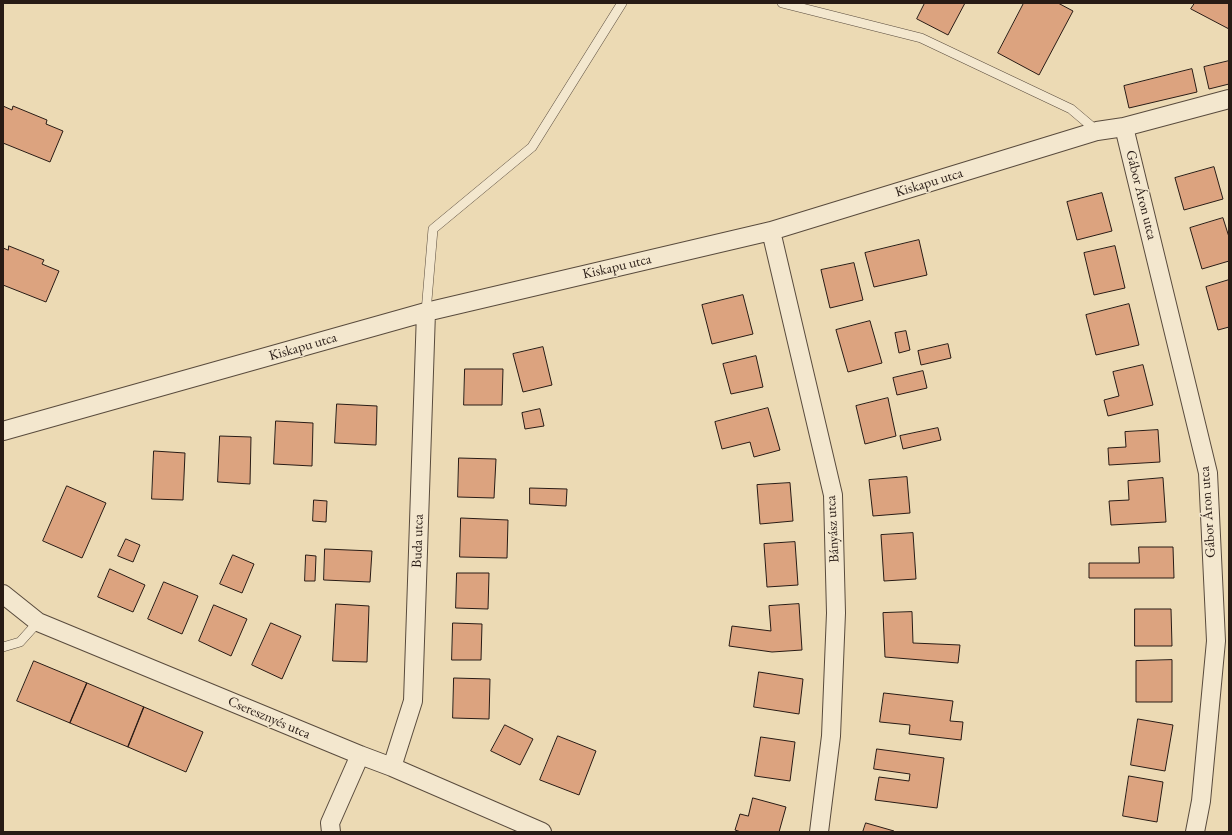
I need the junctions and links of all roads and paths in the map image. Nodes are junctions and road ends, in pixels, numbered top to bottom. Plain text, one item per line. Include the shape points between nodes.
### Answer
1 (622, 3) edge
2 (782, 3) edge
3 (1229, 99) edge
4 (1124, 127) junction
5 (1097, 131) junction
6 (771, 232) junction
7 (426, 312) junction
8 (3, 431) edge
9 (3, 594) edge
10 (38, 622) junction
11 (3, 647) edge
12 (360, 756) junction
13 (392, 767) junction
14 (331, 832) edge
15 (542, 832) edge
16 (819, 832) edge
17 (1195, 832) edge

1 - 7 lane via 532,146 433,229
2 - 5 lane via 921,38 1071,109
3 - 4 street, Kiskapu utca
4 - 5 street, Kiskapu utca
4 - 17 street, Gábor Áron utca via 1208,473 1216,640 1201,801
5 - 6 street, Kiskapu utca
6 - 7 street, Kiskapu utca
6 - 16 street, Bányász utca via 833,495 836,613 831,736
7 - 8 street, Kiskapu utca
7 - 13 street, Buda utca via 413,701
9 - 10 street, Cseresznyés utca
10 - 11 lane via 20,642
10 - 12 street, Cseresznyés utca
12 - 13 street, Cseresznyés utca
12 - 14 street via 330,823
13 - 15 street, Cseresznyés utca

